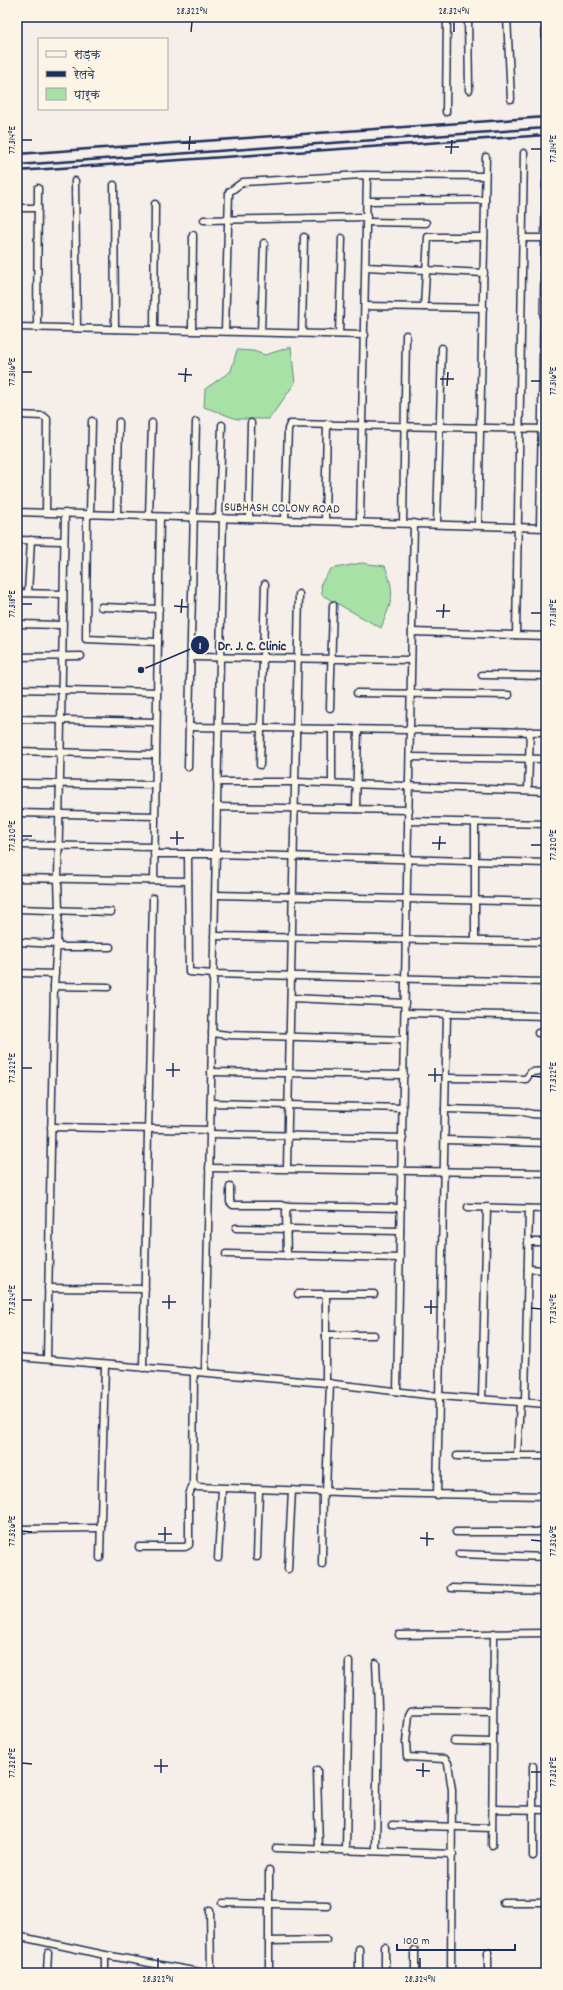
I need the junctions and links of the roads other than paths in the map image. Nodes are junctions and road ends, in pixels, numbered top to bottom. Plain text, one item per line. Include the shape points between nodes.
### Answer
1 (447, 17) edge
2 (468, 17) edge
3 (507, 17) edge
4 (545, 17) edge
5 (546, 51) edge
6 (469, 90) dead end
7 (511, 99) dead end
8 (446, 112) dead end
9 (524, 153) dead end
10 (486, 157) dead end
11 (364, 175) junction
12 (486, 176) junction
13 (75, 181) dead end
14 (546, 183) edge
15 (114, 185) dead end
16 (38, 188) dead end
17 (485, 200) junction
18 (368, 201) junction
19 (155, 204) dead end
20 (17, 208) edge
21 (38, 208) junction
22 (367, 219) junction
23 (204, 220) dead end
24 (227, 220) junction
25 (426, 223) dead end
26 (193, 235) dead end
27 (304, 237) dead end
28 (484, 237) junction
29 (342, 238) dead end
30 (522, 238) junction
31 (546, 238) edge
32 (264, 243) dead end
33 (366, 267) junction
34 (426, 270) junction
35 (484, 273) junction
36 (365, 306) junction
37 (424, 307) junction
38 (483, 308) junction
39 (17, 327) edge
40 (37, 327) junction
41 (77, 328) junction
42 (115, 329) junction
43 (154, 329) junction
44 (192, 330) junction
45 (225, 331) junction
46 (261, 332) junction
47 (302, 333) junction
48 (339, 334) junction
49 (365, 335) junction
50 (406, 335) dead end
51 (442, 348) dead end
52 (17, 415) edge
53 (92, 421) dead end
54 (119, 422) dead end
55 (196, 422) dead end
56 (152, 423) dead end
57 (251, 423) dead end
58 (327, 424) junction
59 (222, 425) dead end
60 (363, 425) junction
61 (405, 426) junction
62 (440, 426) junction
63 (480, 427) junction
64 (519, 428) junction
65 (544, 429) edge
66 (17, 512) edge
67 (46, 512) junction
68 (64, 513) junction
69 (89, 515) junction
70 (117, 516) junction
71 (149, 516) junction
72 (160, 517) junction
73 (194, 517) junction
74 (221, 518) junction
75 (250, 519) junction
76 (285, 519) junction
77 (325, 520) junction
78 (360, 522) junction
79 (403, 523) junction
80 (414, 523) junction
81 (437, 524) junction
82 (478, 525) junction
83 (518, 527) junction
84 (543, 528) edge
85 (17, 540) edge
86 (31, 540) junction
87 (63, 541) junction
88 (265, 584) dead end
89 (17, 593) edge
90 (28, 593) junction
91 (62, 594) junction
92 (299, 594) dead end
93 (333, 605) dead end
94 (101, 607) dead end
95 (158, 609) junction
96 (17, 624) edge
97 (61, 624) junction
98 (412, 632) junction
99 (516, 635) junction
100 (546, 636) edge
101 (158, 642) junction
102 (80, 656) dead end
103 (17, 657) edge
104 (63, 657) junction
105 (191, 657) junction
106 (220, 657) junction
107 (263, 658) junction
108 (298, 659) junction
109 (331, 659) junction
110 (411, 660) junction
111 (482, 675) dead end
112 (546, 676) edge
113 (17, 689) edge
114 (62, 690) junction
115 (157, 692) junction
116 (356, 693) dead end
117 (411, 694) junction
118 (508, 695) dead end
119 (330, 708) dead end
120 (17, 719) edge
121 (62, 719) junction
122 (156, 722) junction
123 (189, 726) junction
124 (218, 727) junction
125 (261, 728) junction
126 (296, 728) junction
127 (332, 728) junction
128 (358, 729) junction
129 (410, 730) junction
130 (530, 731) junction
131 (546, 732) edge
132 (17, 751) edge
133 (61, 752) junction
134 (156, 755) junction
135 (410, 757) junction
136 (529, 759) junction
137 (546, 759) edge
138 (260, 765) dead end
139 (188, 767) dead end
140 (217, 782) junction
141 (295, 782) junction
142 (17, 783) edge
143 (332, 783) junction
144 (60, 784) junction
145 (356, 784) junction
146 (155, 785) junction
147 (409, 786) junction
148 (528, 790) junction
149 (546, 791) edge
150 (217, 807) junction
151 (295, 808) junction
152 (356, 809) junction
153 (409, 810) junction
154 (17, 813) edge
155 (59, 813) junction
156 (155, 816) junction
157 (408, 821) junction
158 (475, 822) junction
159 (546, 824) edge
160 (17, 845) edge
161 (58, 846) junction
162 (154, 847) junction
163 (154, 854) junction
164 (188, 854) junction
165 (216, 854) junction
166 (294, 857) junction
167 (408, 860) junction
168 (474, 861) junction
169 (546, 863) edge
170 (17, 878) edge
171 (58, 879) junction
172 (154, 880) junction
173 (188, 881) junction
174 (215, 895) junction
175 (153, 898) dead end
176 (293, 898) junction
177 (407, 900) junction
178 (474, 901) junction
179 (546, 902) edge
180 (17, 909) edge
181 (59, 910) junction
182 (111, 912) dead end
183 (214, 936) junction
184 (292, 939) junction
185 (475, 940) junction
186 (406, 941) junction
187 (17, 942) edge
188 (546, 942) edge
189 (57, 945) junction
190 (110, 947) dead end
191 (17, 973) edge
192 (55, 974) junction
193 (213, 974) junction
194 (291, 976) junction
195 (406, 977) junction
196 (546, 982) edge
197 (54, 986) junction
198 (108, 987) dead end
199 (291, 998) junction
200 (405, 1003) junction
201 (405, 1013) junction
202 (447, 1014) junction
203 (546, 1016) edge
204 (212, 1033) junction
205 (538, 1033) dead end
206 (546, 1033) edge
207 (290, 1037) junction
208 (404, 1040) junction
209 (546, 1071) edge
210 (211, 1072) junction
211 (289, 1073) junction
212 (404, 1075) junction
213 (446, 1078) junction
214 (211, 1103) junction
215 (289, 1104) junction
216 (403, 1108) junction
217 (446, 1109) junction
218 (546, 1115) edge
219 (51, 1127) junction
220 (148, 1130) junction
221 (210, 1132) junction
222 (288, 1135) junction
223 (402, 1138) junction
224 (445, 1140) junction
225 (546, 1143) edge
226 (209, 1168) junction
227 (287, 1168) junction
228 (401, 1172) junction
229 (444, 1172) junction
230 (546, 1174) edge
231 (230, 1187) dead end
232 (287, 1207) junction
233 (468, 1207) dead end
234 (487, 1207) junction
235 (401, 1208) junction
236 (528, 1209) junction
237 (546, 1209) edge
238 (236, 1228) dead end
239 (287, 1228) junction
240 (400, 1231) junction
241 (528, 1242) junction
242 (546, 1242) edge
243 (226, 1254) dead end
244 (287, 1256) junction
245 (400, 1258) junction
246 (528, 1269) junction
247 (546, 1270) edge
248 (48, 1288) junction
249 (145, 1289) junction
250 (298, 1294) dead end
251 (326, 1294) junction
252 (374, 1294) dead end
253 (326, 1335) junction
254 (374, 1335) dead end
255 (17, 1357) edge
256 (47, 1360) junction
257 (105, 1365) junction
258 (143, 1368) junction
259 (194, 1371) junction
260 (205, 1372) junction
261 (328, 1383) junction
262 (397, 1391) junction
263 (440, 1396) junction
264 (482, 1399) junction
265 (522, 1402) junction
266 (546, 1404) edge
267 (457, 1456) dead end
268 (517, 1456) junction
269 (546, 1456) edge
270 (194, 1484) junction
271 (222, 1489) junction
272 (259, 1490) junction
273 (292, 1490) junction
274 (325, 1492) junction
275 (437, 1495) junction
276 (546, 1496) edge
277 (101, 1528) junction
278 (17, 1529) edge
279 (456, 1532) dead end
280 (546, 1532) edge
281 (139, 1547) dead end
282 (459, 1554) dead end
283 (257, 1557) dead end
284 (546, 1557) edge
285 (100, 1558) dead end
286 (218, 1558) dead end
287 (322, 1564) dead end
288 (288, 1569) dead end
289 (451, 1588) dead end
290 (546, 1591) edge
291 (494, 1633) junction
292 (546, 1633) edge
293 (399, 1635) dead end
294 (349, 1662) dead end
295 (376, 1663) dead end
296 (492, 1711) junction
297 (454, 1741) dead end
298 (492, 1742) junction
299 (533, 1766) dead end
300 (317, 1770) dead end
301 (493, 1809) junction
302 (534, 1810) junction
303 (546, 1810) edge
304 (392, 1825) dead end
305 (453, 1826) junction
306 (492, 1828) junction
307 (492, 1845) dead end
308 (276, 1848) dead end
309 (319, 1849) junction
310 (346, 1850) junction
311 (376, 1851) junction
312 (453, 1854) junction
313 (533, 1856) dead end
314 (269, 1870) dead end
315 (503, 1902) dead end
316 (546, 1902) edge
317 (224, 1903) dead end
318 (269, 1904) junction
319 (327, 1905) dead end
320 (210, 1910) dead end
321 (17, 1936) edge
322 (326, 1940) dead end
323 (269, 1941) junction
324 (385, 1947) dead end
325 (359, 1949) dead end
326 (415, 1950) dead end
327 (488, 1952) dead end
328 (48, 1953) dead end
329 (105, 1955) junction
330 (47, 1973) edge
331 (105, 1973) edge
332 (205, 1973) edge
333 (211, 1973) edge
334 (269, 1973) edge
335 (359, 1973) edge
336 (385, 1973) edge
337 (415, 1973) edge
338 (451, 1973) edge
339 (488, 1973) edge

1 - 8 street
2 - 6 street
3 - 7 street
4 - 5 street
9 - 30 street
10 - 12 street
11 - 12 street
11 - 18 street via 368,179
11 - 24 street via 243,182 229,192
12 - 17 street
13 - 41 street
14 - 31 street
15 - 42 street
16 - 21 street
17 - 18 street
17 - 28 street
18 - 22 street
19 - 43 street
20 - 21 street
21 - 40 street
22 - 24 street
22 - 25 street
22 - 33 street
23 - 24 street
24 - 45 street
26 - 44 street
27 - 47 street
28 - 34 street via 428,237
28 - 35 street
29 - 48 street
30 - 31 street
30 - 64 street
31 - 65 street
32 - 46 street
33 - 34 street
33 - 36 street
34 - 35 street
34 - 37 street
35 - 38 street
36 - 37 street
36 - 49 street
37 - 38 street
38 - 63 street
39 - 40 street
40 - 41 street
41 - 42 street
42 - 43 street
43 - 44 street
44 - 45 street
45 - 46 street
46 - 47 street
47 - 48 street
48 - 49 street
49 - 60 street
50 - 61 street
51 - 62 street
52 - 67 street via 46,418
53 - 69 street
54 - 70 street
55 - 73 street
56 - 71 street
57 - 75 street
58 - 60 street
58 - 76 street via 288,426
58 - 77 street
59 - 74 street
60 - 61 street
60 - 78 street
61 - 62 street
61 - 79 street
62 - 63 street
62 - 81 street
63 - 64 street
63 - 82 street
64 - 65 street
64 - 83 street
65 - 84 street
66 - 67 street, SUBHASH COLONY ROAD
67 - 68 street, SUBHASH COLONY ROAD
68 - 69 street, SUBHASH COLONY ROAD
68 - 87 street
69 - 70 street, SUBHASH COLONY ROAD
69 - 101 street via 86,639
70 - 71 street, SUBHASH COLONY ROAD
71 - 72 street, SUBHASH COLONY ROAD
72 - 73 street, SUBHASH COLONY ROAD
72 - 95 street
73 - 74 street, SUBHASH COLONY ROAD
73 - 105 street
74 - 75 street, SUBHASH COLONY ROAD
74 - 106 street
75 - 76 street, SUBHASH COLONY ROAD
76 - 77 street, SUBHASH COLONY ROAD
77 - 78 street, SUBHASH COLONY ROAD
78 - 79 street, SUBHASH COLONY ROAD
79 - 80 street, SUBHASH COLONY ROAD
80 - 81 street, SUBHASH COLONY ROAD
80 - 98 street
81 - 82 street, SUBHASH COLONY ROAD
82 - 83 street, SUBHASH COLONY ROAD
83 - 84 street, SUBHASH COLONY ROAD
83 - 99 street
85 - 86 street
86 - 87 street
86 - 90 street
87 - 91 street
88 - 107 street
89 - 90 street
90 - 91 street
91 - 97 street
92 - 108 street
93 - 109 street
94 - 95 street
95 - 101 street
96 - 97 street
97 - 104 street
98 - 99 street
98 - 110 street
99 - 100 street
101 - 115 street
102 - 104 street
103 - 104 street
104 - 114 street
105 - 106 street
105 - 123 street
106 - 107 street
106 - 124 street
107 - 108 street
107 - 125 street
108 - 109 street
108 - 126 street
109 - 110 street
109 - 119 street
110 - 117 street
111 - 112 street
113 - 114 street
114 - 115 street
114 - 121 street
115 - 122 street
116 - 117 street
117 - 118 street
117 - 129 street
120 - 121 street
121 - 122 street
121 - 133 street
122 - 134 street
123 - 124 street
123 - 139 street
124 - 125 street
124 - 140 street
125 - 126 street
125 - 138 street
126 - 127 street
126 - 141 street
127 - 128 street
127 - 143 street
128 - 129 street
128 - 145 street
129 - 130 street
129 - 135 street
130 - 131 street
130 - 136 street
132 - 133 street
133 - 134 street
133 - 144 street
134 - 146 street
135 - 136 street
135 - 147 street
136 - 137 street
136 - 148 street
140 - 141 street
140 - 150 street
141 - 143 street
141 - 151 street
142 - 144 street
143 - 145 street
144 - 146 street
144 - 155 street
145 - 147 street
145 - 152 street
146 - 156 street
147 - 148 street
147 - 153 street
148 - 149 street
150 - 151 street
150 - 165 street
151 - 152 street
151 - 166 street
152 - 153 street
153 - 157 street
154 - 155 street
155 - 156 street
155 - 161 street
156 - 162 street
157 - 158 street
157 - 167 street
158 - 159 street
158 - 168 street
160 - 161 street
161 - 162 street
161 - 171 street
162 - 163 street
163 - 164 street
163 - 172 street
164 - 165 street
164 - 173 street
165 - 166 street
165 - 174 street
166 - 167 street
166 - 176 street
167 - 168 street
167 - 177 street
168 - 169 street
168 - 178 street
170 - 171 street
171 - 172 street
171 - 181 street
172 - 173 street
173 - 193 street via 188,971
174 - 176 street
174 - 183 street
175 - 220 street
176 - 177 street
176 - 184 street
177 - 178 street
177 - 186 street
178 - 179 street
178 - 185 street
180 - 181 street
181 - 182 street
181 - 189 street
183 - 184 street
183 - 193 street
184 - 186 street
184 - 194 street
185 - 186 street
185 - 188 street
186 - 195 street
187 - 189 street
189 - 190 street
189 - 192 street
191 - 192 street
192 - 197 street
193 - 194 street
193 - 204 street
194 - 195 street
194 - 199 street
195 - 196 street
195 - 200 street
197 - 198 street
197 - 219 street
199 - 200 street
199 - 207 street
200 - 201 street
201 - 202 street
201 - 208 street
202 - 203 street
202 - 213 street
204 - 207 street
204 - 210 street
205 - 206 street
207 - 208 street
207 - 211 street
208 - 212 street
209 - 213 street via 531,1072 526,1079
210 - 211 street
210 - 214 street
211 - 212 street
211 - 215 street
212 - 216 street
213 - 217 street
214 - 215 street
214 - 221 street
215 - 216 street
215 - 222 street
216 - 223 street
217 - 218 street via 520,1111
217 - 224 street
219 - 220 street
219 - 248 street
220 - 221 street
220 - 249 street
221 - 222 street
221 - 226 street
222 - 223 street
222 - 227 street
223 - 228 street
224 - 225 street
224 - 229 street
226 - 227 street
226 - 260 street
227 - 228 street
228 - 229 street
228 - 235 street
229 - 230 street
229 - 263 street
231 - 232 street via 230,1202 233,1205
232 - 235 street via 291,1205
232 - 239 street
233 - 234 street
234 - 236 street
234 - 264 street
235 - 240 street
236 - 237 street
236 - 241 street
238 - 239 street
239 - 240 street
239 - 244 street
240 - 245 street
241 - 242 street
241 - 246 street
243 - 244 street
244 - 245 street
245 - 262 street
246 - 247 street
246 - 265 street
248 - 249 street
248 - 256 street
249 - 258 street
250 - 251 street
251 - 252 street
251 - 253 street
253 - 254 street
253 - 261 street
255 - 256 street
256 - 257 street
257 - 258 street
257 - 277 street
258 - 259 street
259 - 260 street
259 - 270 street
260 - 261 street
261 - 262 street
261 - 274 street
262 - 263 street
263 - 264 street
263 - 275 street
264 - 265 street
265 - 266 street
265 - 268 street
267 - 268 street
268 - 269 street
270 - 271 street via 197,1487
270 - 281 street via 189,1495 189,1545
271 - 272 street
271 - 286 street
272 - 273 street
272 - 283 street
273 - 274 street
273 - 288 street
274 - 275 street
274 - 287 street
275 - 276 street
277 - 278 street
277 - 285 street
279 - 280 street
282 - 284 street
289 - 290 street
291 - 292 street
291 - 293 street
291 - 296 street
294 - 310 street
295 - 311 street
296 - 298 street
296 - 305 street via 417,1710 409,1714 407,1757 442,1759 448,1763 453,1798
297 - 298 street
298 - 301 street
299 - 302 street
300 - 309 street
301 - 302 street
301 - 306 street
302 - 303 street
302 - 313 street
304 - 305 street
305 - 306 street
305 - 312 street
306 - 307 street
308 - 309 street
309 - 310 street
310 - 311 street
311 - 312 street
312 - 338 street
314 - 318 street
315 - 316 street
317 - 318 street
318 - 319 street
318 - 323 street
320 - 333 street
321 - 329 street
322 - 323 street
323 - 334 street
324 - 336 street
325 - 335 street
326 - 337 street
327 - 339 street
328 - 330 street
329 - 331 street
329 - 332 street

